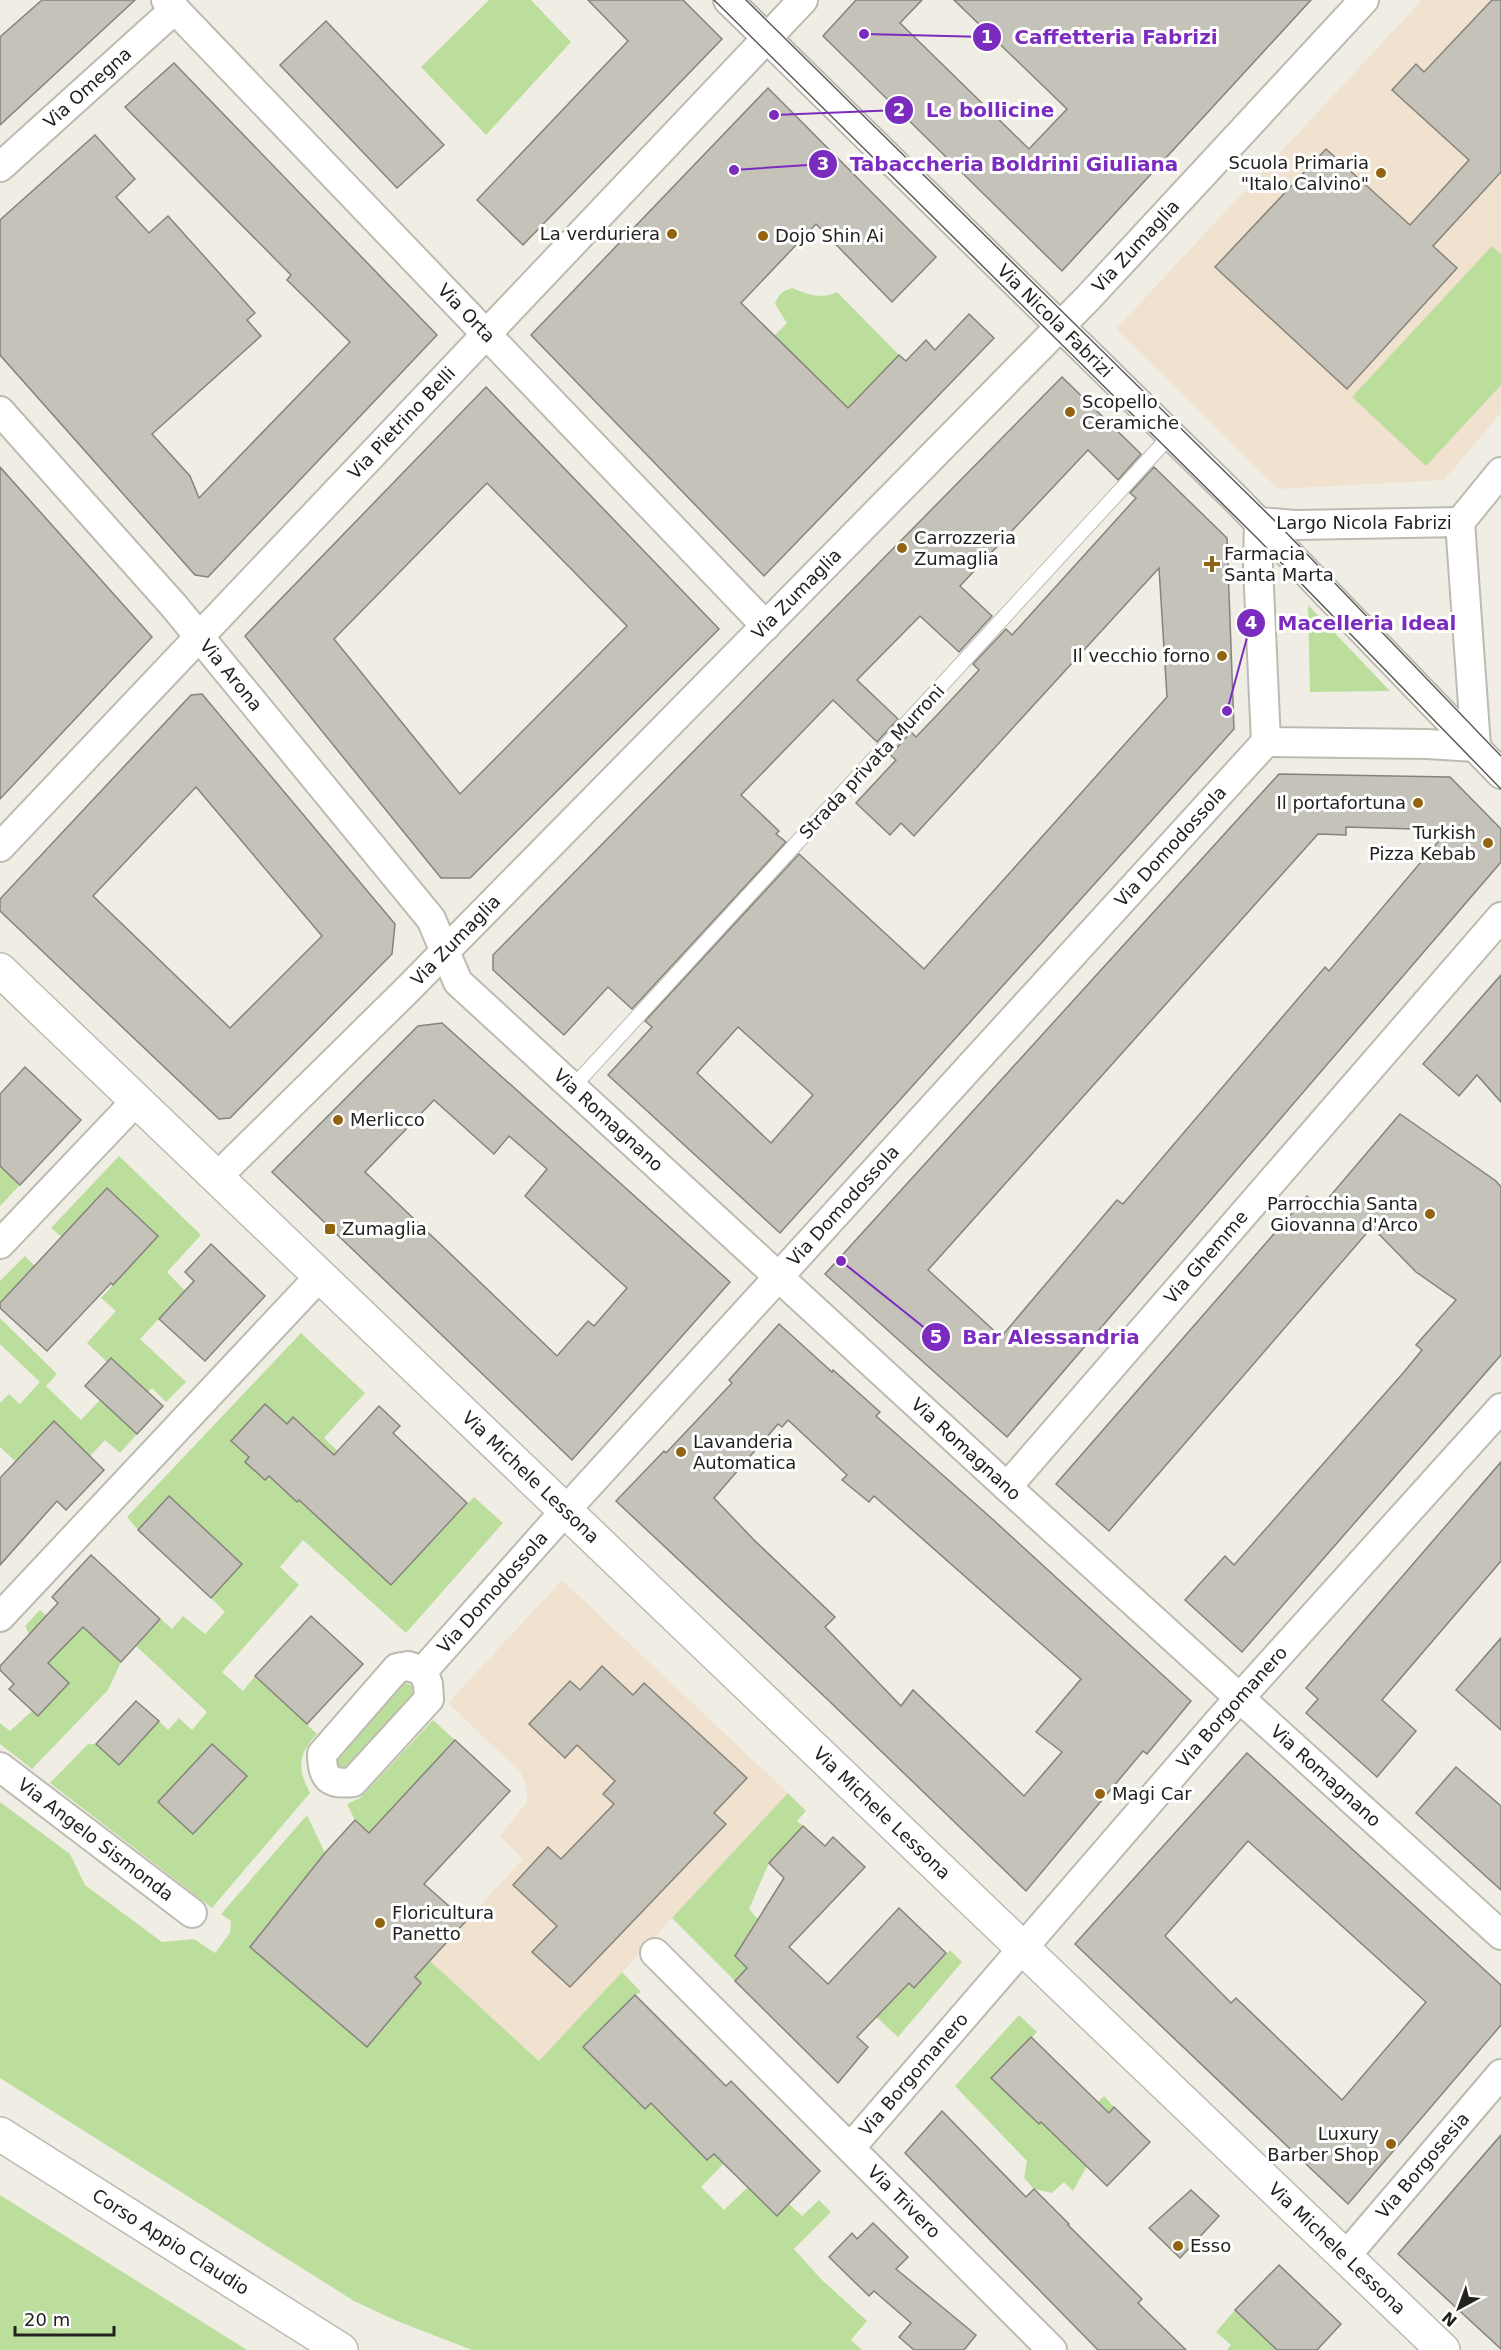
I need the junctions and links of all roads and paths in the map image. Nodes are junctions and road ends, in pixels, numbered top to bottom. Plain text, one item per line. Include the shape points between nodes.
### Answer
1 (728, 0) edge
2 (804, 0) edge
3 (1364, 0) edge
4 (170, 4) edge
5 (767, 39) junction
6 (0, 167) edge
7 (1060, 326) junction
8 (487, 334) junction
9 (0, 411) edge
10 (1171, 435) junction
11 (1501, 472) edge
12 (1259, 522) junction
13 (1460, 522) junction
14 (766, 626) junction
15 (199, 636) junction
16 (1266, 742) junction
17 (1476, 747) junction
18 (1501, 774) edge
19 (0, 847) edge
20 (1501, 917) edge
21 (444, 952) junction
22 (0, 970) edge
23 (572, 1088) junction
24 (137, 1100) junction
25 (217, 1177) junction
26 (0, 1244) edge
27 (319, 1277) junction
28 (778, 1277) junction
29 (1501, 1408) edge
30 (1007, 1488) junction
31 (565, 1510) junction
32 (0, 1617) edge
33 (423, 1671) dead end
34 (1239, 1700) junction
35 (0, 1767) edge
36 (192, 1913) dead end
37 (1501, 1935) edge
38 (1022, 1948) junction
39 (655, 1953) dead end
40 (1501, 2074) edge
41 (0, 2134) edge
42 (851, 2147) junction
43 (1345, 2258) junction
44 (341, 2350) edge
45 (1052, 2350) edge
46 (1443, 2350) edge

1 - 5 street, Via Nicola Fabrizi
2 - 5 street, Via Pietrino Belli
3 - 7 street, Via Zumaglia
4 - 6 street, Via Omegna
4 - 8 street, Via Orta
5 - 7 street, Via Nicola Fabrizi
5 - 8 street, Via Pietrino Belli
7 - 10 street, Via Nicola Fabrizi
7 - 14 street, Via Zumaglia
8 - 14 street, Via Orta
8 - 15 street, Via Pietrino Belli
9 - 15 street, Via Arona
10 - 12 street, Via Nicola Fabrizi
10 - 23 lane, Strada privata Murroni
11 - 13 street
12 - 13 street, Largo Nicola Fabrizi
12 - 16 street, Largo Nicola Fabrizi
12 - 17 street, Via Nicola Fabrizi
13 - 17 street, Largo Nicola Fabrizi
14 - 21 street, Via Zumaglia
15 - 19 street, Via Pietrino Belli
15 - 21 street, Via Arona via 431,919
16 - 17 street
16 - 28 street, Via Domodossola
17 - 18 street, Via Nicola Fabrizi
20 - 30 street, Via Ghemme
21 - 23 street, Via Romagnano via 458,982
21 - 25 street, Via Zumaglia
22 - 24 street, Via Michele Lessona
23 - 28 street, Via Romagnano
24 - 25 street, Via Michele Lessona
24 - 26 street
25 - 27 street, Via Michele Lessona
27 - 31 street, Via Michele Lessona
27 - 32 street
28 - 30 street, Via Romagnano
28 - 31 street, Via Domodossola
29 - 34 street, Via Borgomanero
30 - 34 street, Via Romagnano
31 - 33 street, Via Domodossola
31 - 38 street, Via Michele Lessona
34 - 37 street, Via Romagnano
34 - 38 street, Via Borgomanero
35 - 36 street, Via Angelo Sismonda
38 - 42 street, Via Borgomanero
38 - 43 street, Via Michele Lessona
39 - 42 street, Via Trivero
40 - 43 street, Via Borgosesia
41 - 44 street, Corso Appio Claudio
42 - 45 street, Via Trivero
43 - 46 street, Via Michele Lessona

